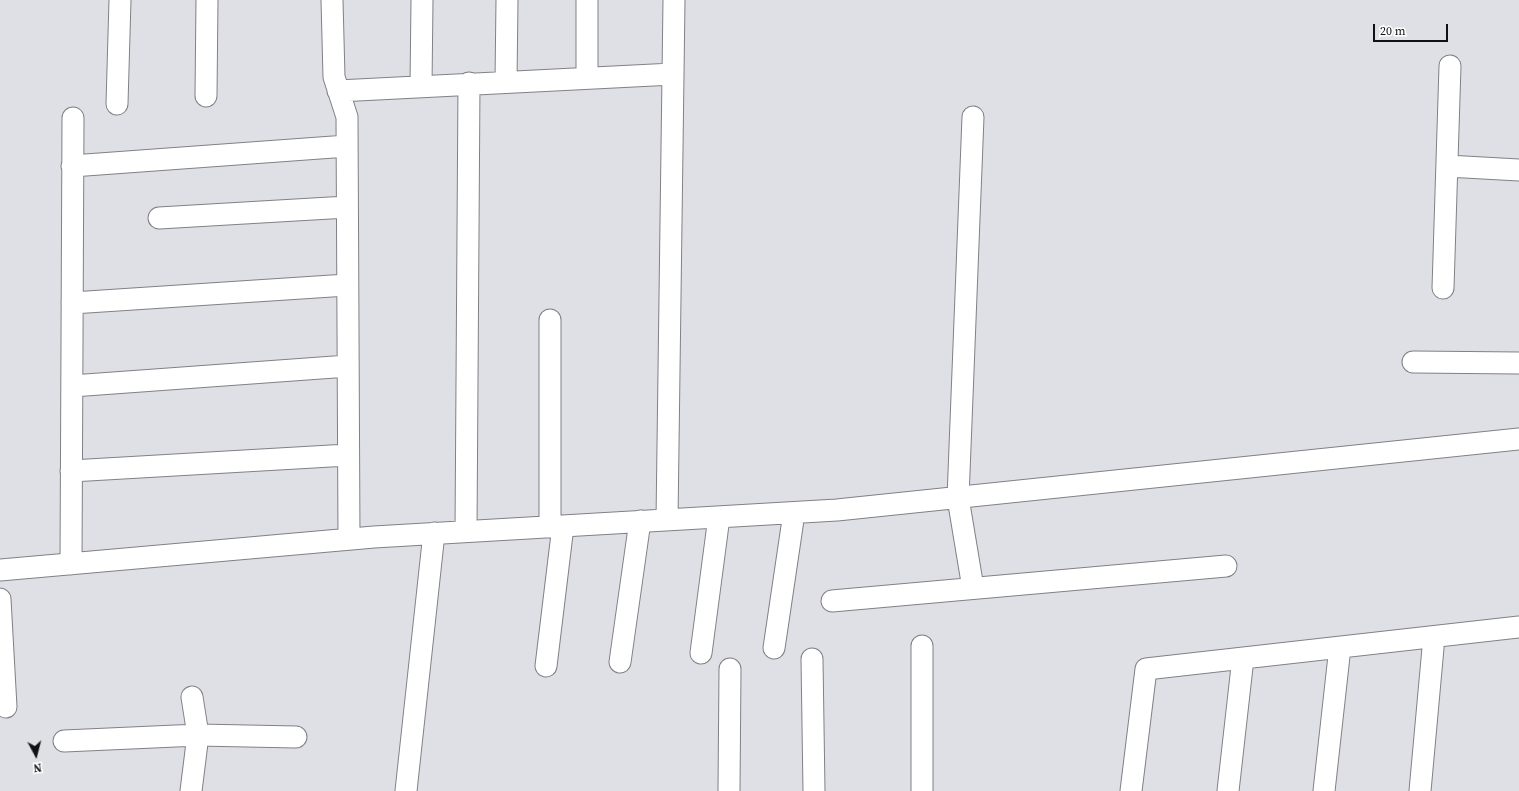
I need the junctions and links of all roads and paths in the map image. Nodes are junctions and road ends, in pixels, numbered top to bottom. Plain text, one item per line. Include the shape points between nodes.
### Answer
1 (120, 0) edge
2 (207, 0) edge
3 (332, 0) edge
4 (422, 0) edge
5 (507, 0) edge
6 (587, 0) edge
7 (674, 0) edge
8 (1450, 66) dead end
9 (673, 74) junction
10 (587, 78) junction
11 (506, 82) junction
12 (469, 83) junction
13 (421, 86) junction
14 (338, 90) junction
15 (206, 96) dead end
16 (117, 104) dead end
17 (973, 117) dead end
18 (72, 118) dead end
19 (347, 146) junction
20 (72, 166) junction
21 (1447, 166) junction
22 (1519, 170) edge
23 (347, 207) junction
24 (159, 218) dead end
25 (348, 285) junction
26 (1443, 288) dead end
27 (72, 303) junction
28 (550, 320) dead end
29 (1413, 362) dead end
30 (1519, 363) edge
31 (348, 366) junction
32 (72, 386) junction
33 (1519, 439) edge
34 (348, 455) junction
35 (71, 471) junction
36 (958, 498) junction
37 (794, 513) junction
38 (719, 517) junction
39 (667, 520) junction
40 (640, 521) junction
41 (556, 526) junction
42 (466, 531) junction
43 (434, 533) junction
44 (349, 539) junction
45 (71, 564) junction
46 (1226, 566) dead end
47 (0, 570) edge
48 (973, 588) junction
49 (0, 599) edge
50 (832, 601) dead end
51 (1519, 627) edge
52 (1434, 637) junction
53 (922, 646) dead end
54 (1340, 647) junction
55 (774, 648) dead end
56 (701, 653) dead end
57 (1243, 658) junction
58 (812, 659) dead end
59 (620, 662) dead end
60 (546, 666) dead end
61 (730, 669) dead end
62 (192, 697) dead end
63 (6, 707) dead end
64 (198, 735) junction
65 (296, 737) dead end
66 (64, 741) dead end
67 (191, 791) edge
68 (406, 791) edge
69 (729, 791) edge
70 (814, 791) edge
71 (922, 791) edge
72 (1131, 791) edge
73 (1228, 791) edge
74 (1324, 791) edge
75 (1420, 791) edge

1 - 16 street
2 - 15 street
3 - 14 street via 334,77
4 - 13 street
5 - 11 street
6 - 10 street
7 - 9 street
8 - 21 street
9 - 10 street
9 - 39 street
10 - 11 street
11 - 12 street
12 - 13 street
12 - 42 street
13 - 14 street
14 - 19 street via 347,117
17 - 36 street
18 - 20 street
19 - 20 street
19 - 23 street
20 - 27 street
21 - 22 street
21 - 26 street
23 - 24 street
23 - 25 street
25 - 27 street
25 - 31 street
27 - 32 street
28 - 41 street
29 - 30 street
31 - 32 street
31 - 34 street
32 - 35 street
33 - 36 street
34 - 35 street
34 - 44 street
35 - 45 street
36 - 37 street
36 - 48 street
37 - 38 street
37 - 55 street
38 - 39 street
38 - 56 street
39 - 40 street
40 - 41 street
40 - 59 street
41 - 42 street
41 - 60 street
42 - 43 street
43 - 44 street
43 - 68 street
44 - 45 street
45 - 47 street
46 - 48 street
48 - 50 street
49 - 63 street
51 - 52 street
52 - 54 street
52 - 75 street
53 - 71 street
54 - 57 street
54 - 74 street
57 - 72 street via 1146,669
57 - 73 street
58 - 70 street
61 - 69 street
62 - 64 street
64 - 65 street
64 - 66 street
64 - 67 street

